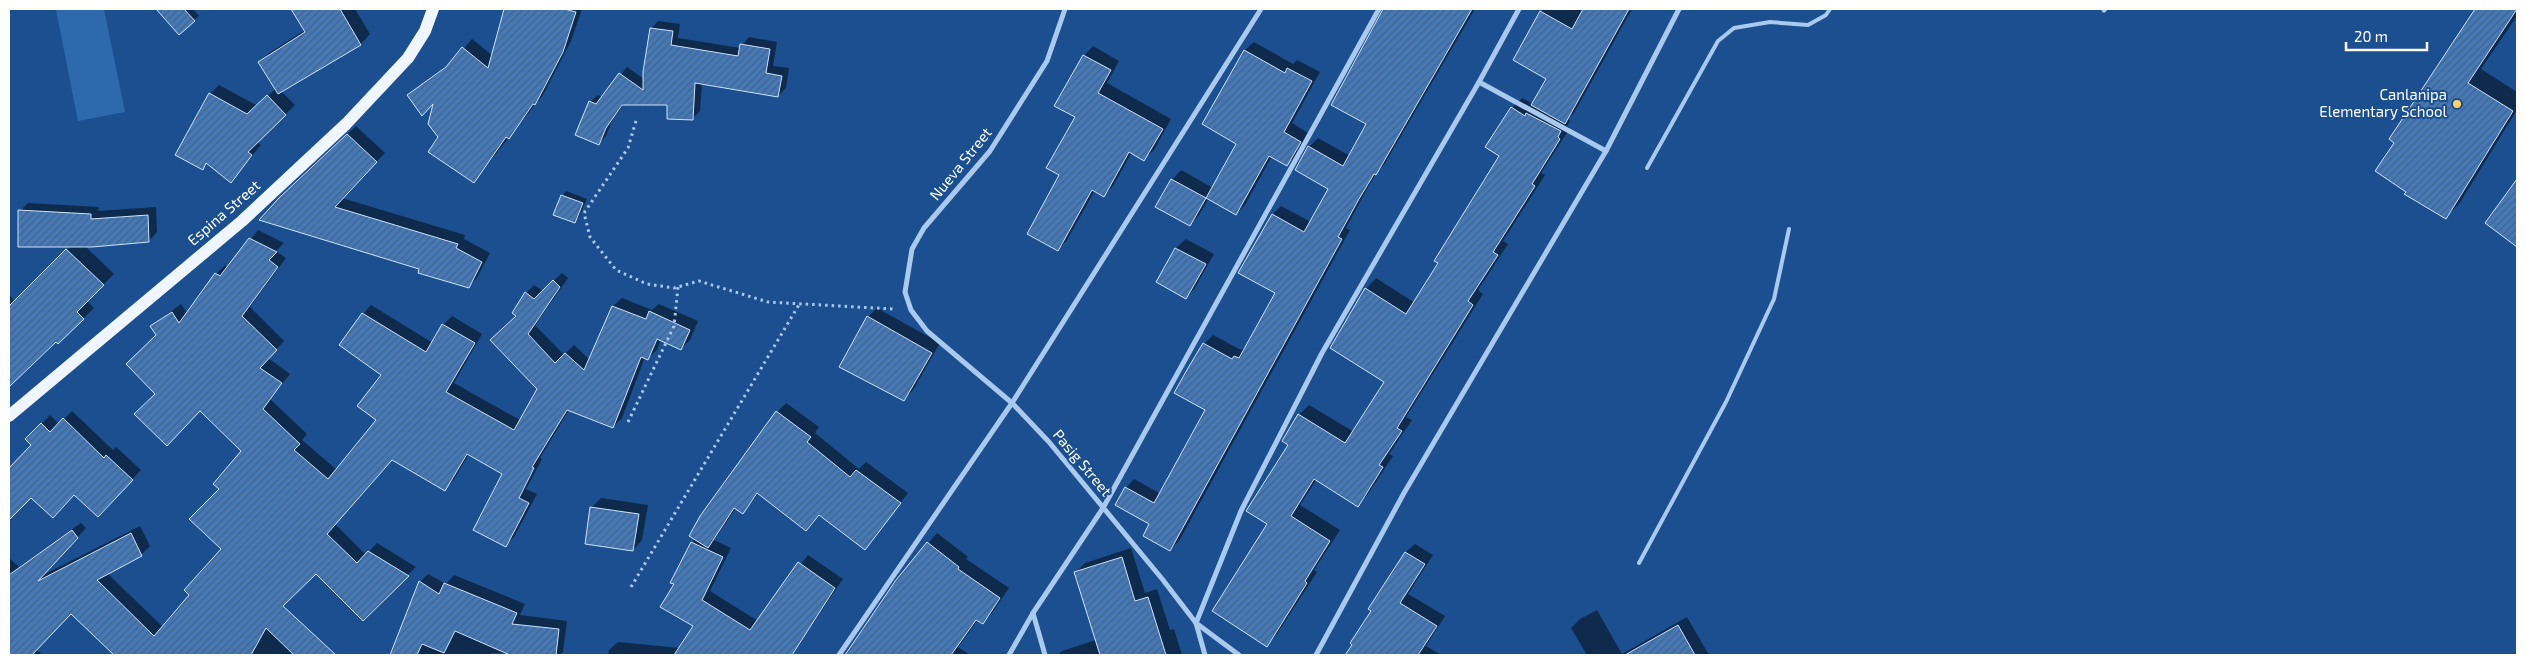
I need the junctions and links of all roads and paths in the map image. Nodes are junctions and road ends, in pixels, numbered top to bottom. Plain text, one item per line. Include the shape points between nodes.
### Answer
1 (433, 9) edge
2 (1064, 9) edge
3 (1261, 9) edge
4 (1379, 9) edge
5 (1519, 9) edge
6 (1679, 9) edge
7 (1830, 9) edge
8 (1479, 82) junction
9 (636, 121) dead end
10 (1606, 151) junction
11 (1647, 168) dead end
12 (1789, 229) dead end
13 (678, 287) junction
14 (800, 303) junction
15 (911, 310) junction
16 (1012, 403) junction
17 (9, 416) edge
18 (628, 422) dead end
19 (1103, 508) junction
20 (1639, 563) dead end
21 (631, 587) dead end
22 (1033, 613) junction
23 (1196, 623) junction
24 (839, 655) edge
25 (1009, 655) edge
26 (1045, 655) edge
27 (1205, 655) edge
28 (1239, 655) edge
29 (1316, 655) edge

1 - 17 main road, Espina Street via 425,31 408,58 346,124 242,221
2 - 15 street, Nueva Street via 1047,61 996,143 924,228 912,249 905,292
3 - 16 street
4 - 19 street
5 - 8 street
6 - 10 street
7 - 11 lane via 1808,25 1770,22 1734,28 1718,41
8 - 10 street
8 - 23 street via 1322,353 1241,510
9 - 13 path via 628,148 584,213 590,237 616,270 647,284
10 - 29 street via 1404,494
12 - 20 lane via 1774,299 1726,402
13 - 14 path via 699,281 768,302
13 - 18 path via 674,326
14 - 15 path
14 - 21 path
15 - 16 street, Pasig Street via 927,331
16 - 19 street, Pasig Street
16 - 24 street
19 - 22 street
19 - 23 street, Pasig Street
22 - 25 street
22 - 26 street
23 - 27 street, Pasig Street
23 - 28 street

